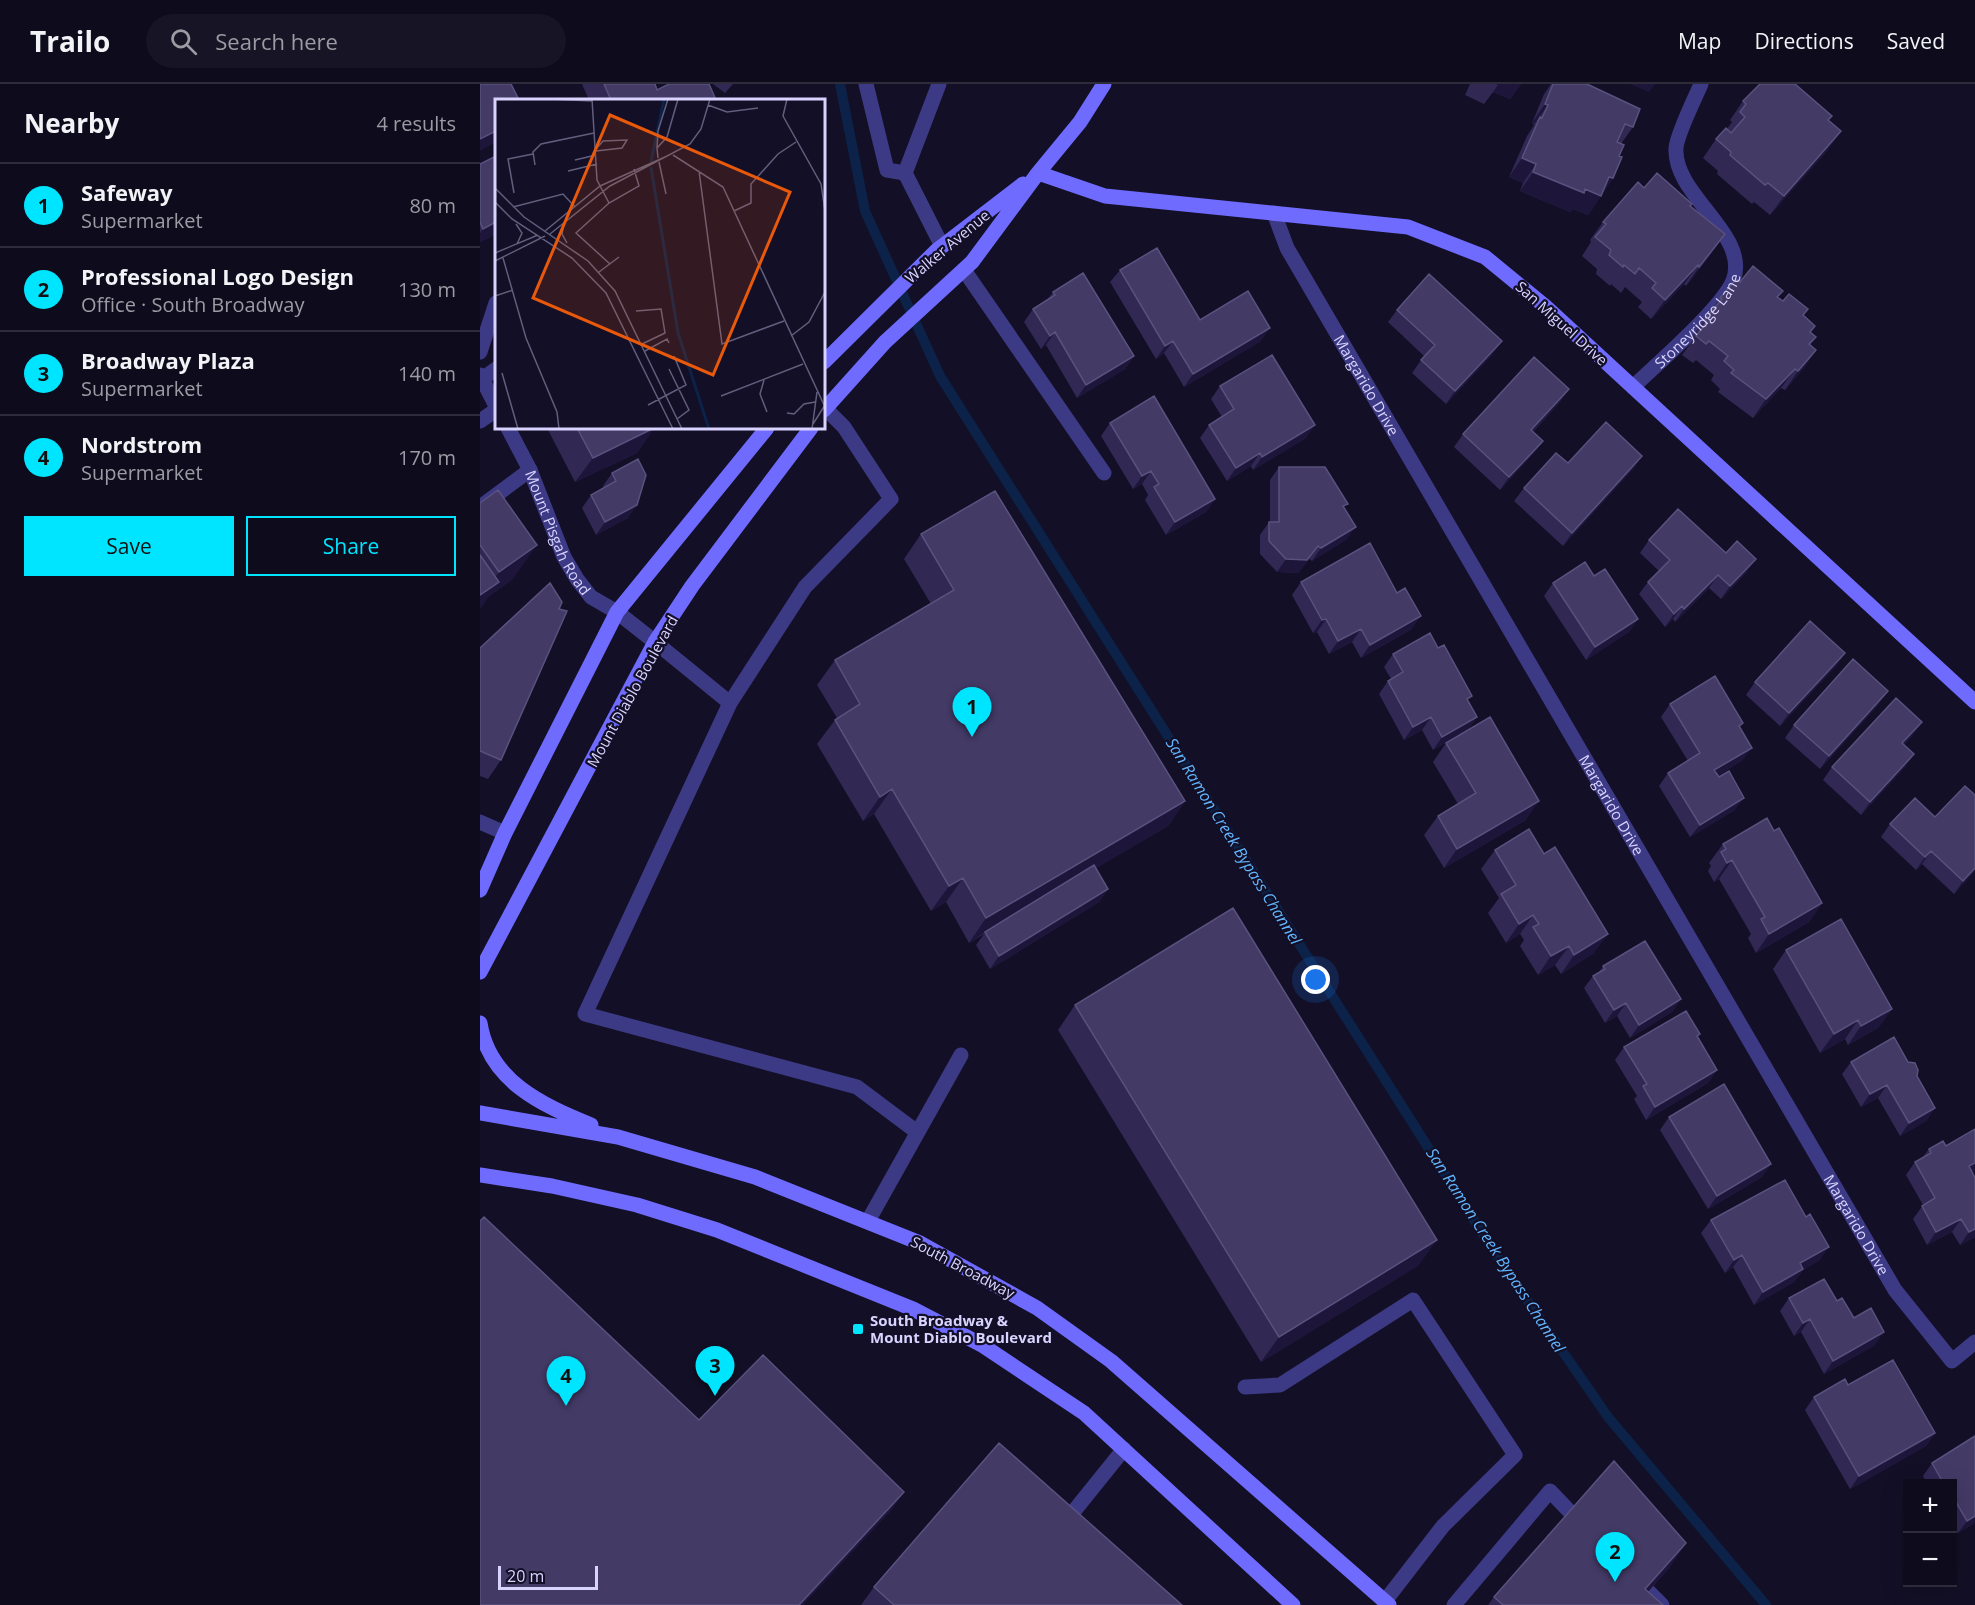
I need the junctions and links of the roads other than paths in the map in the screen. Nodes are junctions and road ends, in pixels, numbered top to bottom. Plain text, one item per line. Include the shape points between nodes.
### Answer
1 (866, 84) edge
2 (939, 84) edge
3 (1104, 84) edge
4 (1701, 84) edge
5 (1038, 173) junction
6 (906, 174) junction
7 (1274, 213) junction
8 (939, 248) junction
9 (961, 273) junction
10 (495, 306) edge
11 (480, 352) edge
12 (825, 361) edge
13 (495, 370) edge
14 (481, 377) edge
15 (1633, 387) junction
16 (495, 406) edge
17 (825, 408) edge
18 (495, 409) edge
19 (825, 410) edge
20 (480, 422) edge
21 (509, 429) edge
22 (766, 429) edge
23 (810, 429) edge
24 (530, 470) junction
25 (1104, 473) dead end
26 (480, 507) edge
27 (617, 612) junction
28 (656, 642) junction
29 (1975, 702) edge
30 (730, 703) junction
31 (480, 822) edge
32 (505, 833) junction
33 (480, 890) edge
34 (480, 972) edge
35 (480, 1023) edge
36 (961, 1055) dead end
37 (480, 1113) edge
38 (917, 1132) junction
39 (618, 1137) junction
40 (480, 1175) edge
41 (868, 1221) junction
42 (1975, 1342) edge
43 (1245, 1387) dead end
44 (1124, 1449) junction
45 (1572, 1514) edge
46 (1060, 1528) edge
47 (1648, 1591) edge
48 (1387, 1603) edge
49 (1293, 1605) edge
50 (1454, 1605) edge
51 (1662, 1605) edge

1 - 6 street via 887,170
2 - 6 street
3 - 5 street, Walker Avenue via 1080,122
4 - 15 street, Stoneyridge Lane via 1676,147 1680,175 1720,229 1734,256 1733,280 1718,303
5 - 7 street, San Miguel Drive via 1106,196
5 - 8 street, Walker Avenue
5 - 9 street, Walker Avenue
6 - 8 street
7 - 15 street, San Miguel Drive via 1408,227 1485,257
7 - 42 street, Margarido Drive via 1287,248 1895,1290 1952,1361
8 - 12 street, Walker Avenue
9 - 17 street, Walker Avenue via 885,342
9 - 25 street
10 - 11 street
13 - 14 street
14 - 16 street
15 - 29 street, San Miguel Drive
18 - 20 street
19 - 30 street via 844,427 891,499 805,587
21 - 24 street, Mount Pisgah Road
22 - 27 street
23 - 28 street, Mount Diablo Boulevard via 692,585
24 - 26 street
24 - 27 street, Mount Pisgah Road via 573,572 591,597
27 - 28 street, Mount Pisgah Road
27 - 32 street
28 - 30 street, Mount Pisgah Road
28 - 34 street, Mount Diablo Boulevard
30 - 38 street via 585,1014 856,1087
31 - 32 street
32 - 33 street
35 - 39 street via 482,1038 510,1081 546,1107
36 - 38 street
37 - 39 street, South Broadway
38 - 41 street
39 - 41 street, South Broadway via 755,1177
40 - 44 street via 638,1205 717,1230 913,1309 982,1345 1044,1384
41 - 48 street, South Broadway via 920,1243 1037,1308 1102,1354
43 - 48 street via 1280,1385 1413,1300 1515,1455 1443,1526
44 - 46 street
44 - 49 street
45 - 50 street via 1550,1491
47 - 51 street

